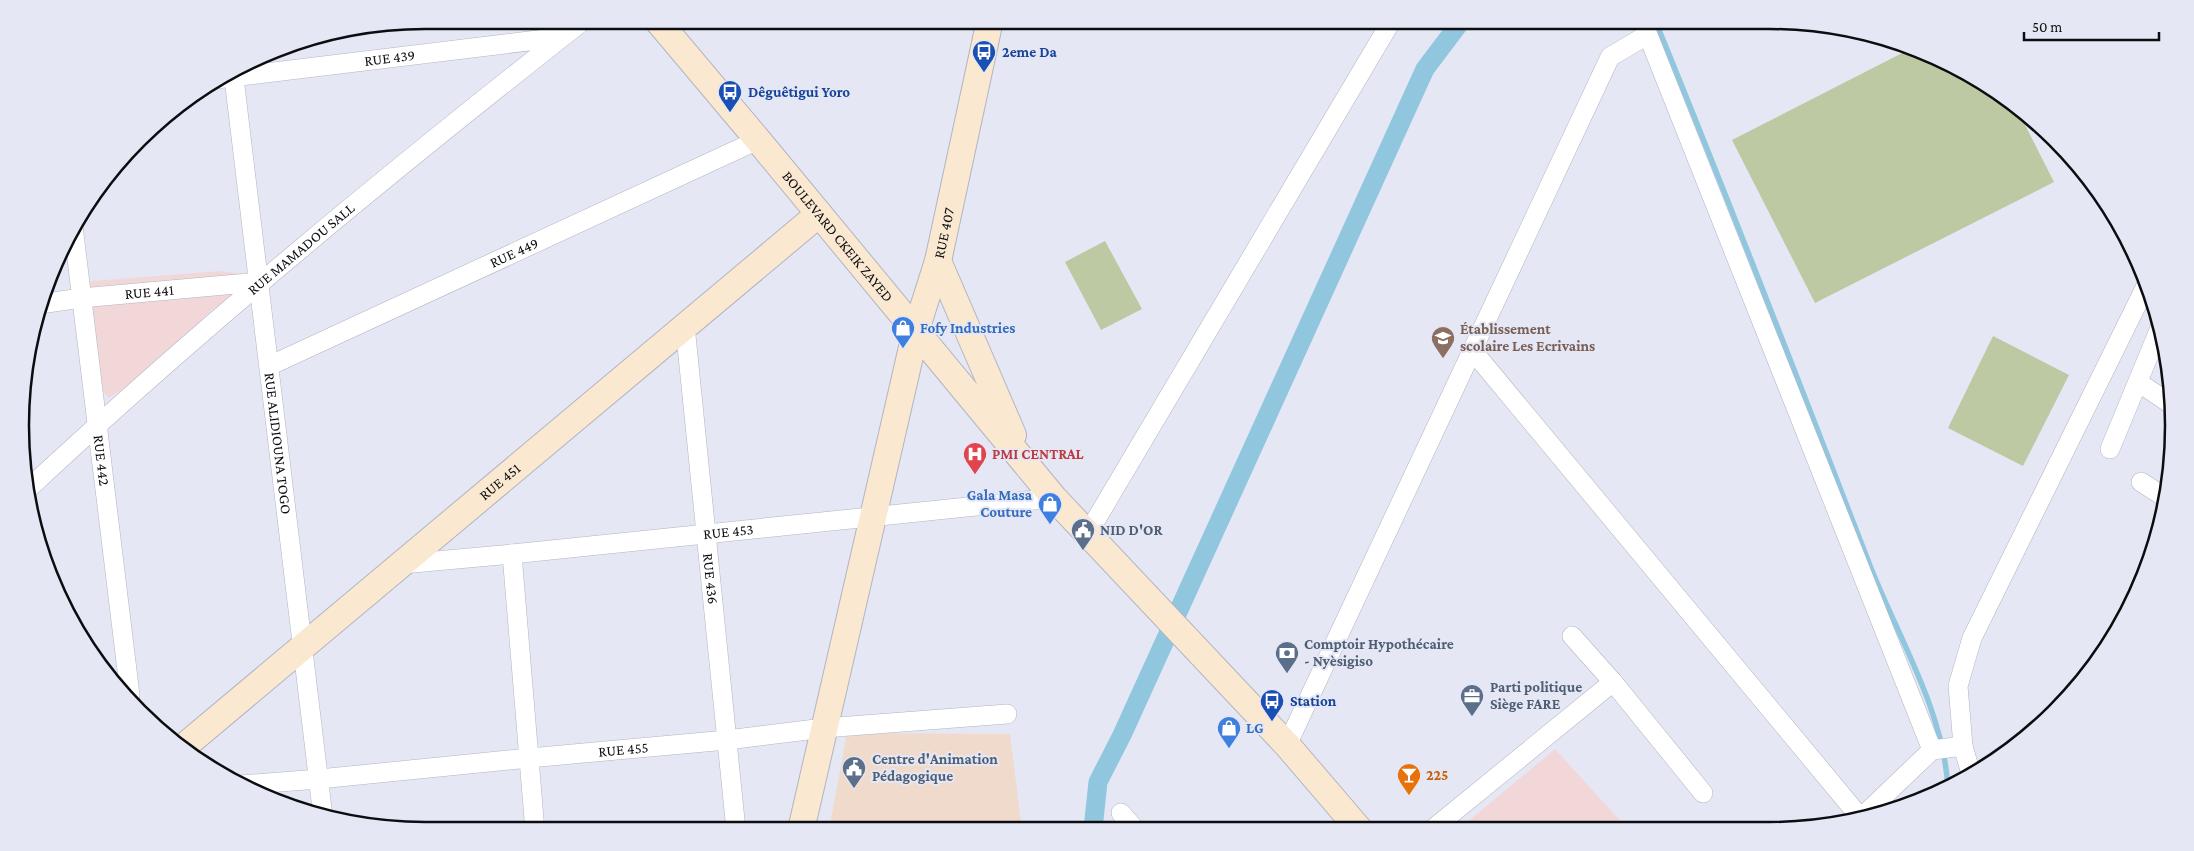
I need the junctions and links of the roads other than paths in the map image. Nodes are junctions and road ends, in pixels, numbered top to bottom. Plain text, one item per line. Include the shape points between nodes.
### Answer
1 (572, 29) edge
2 (665, 29) edge
3 (988, 29) edge
4 (1387, 29) edge
5 (1643, 29) edge
6 (1646, 29) edge
7 (562, 37) junction
8 (244, 73) edge
9 (229, 81) edge
10 (758, 140) junction
11 (819, 214) junction
12 (75, 241) edge
13 (938, 261) junction
14 (259, 282) junction
15 (2142, 293) edge
16 (81, 298) junction
17 (48, 303) edge
18 (685, 326) junction
19 (916, 330) junction
20 (2156, 339) edge
21 (1472, 350) junction
22 (269, 366) junction
23 (2138, 382) junction
24 (2164, 400) edge
25 (97, 425) junction
26 (2110, 449) dead end
27 (1025, 464) junction
28 (2141, 482) dead end
29 (33, 484) edge
30 (2159, 494) edge
31 (1054, 498) junction
32 (872, 517) junction
33 (1088, 533) junction
34 (705, 534) junction
35 (512, 554) junction
36 (402, 564) junction
37 (1572, 636) dead end
38 (304, 646) junction
39 (1613, 682) junction
40 (129, 689) edge
41 (1007, 714) dead end
42 (824, 728) junction
43 (726, 740) junction
44 (188, 743) edge
45 (1287, 745) junction
46 (1963, 746) junction
47 (1932, 750) junction
48 (529, 758) junction
49 (1969, 768) edge
50 (319, 779) junction
51 (256, 784) edge
52 (1703, 793) dead end
53 (322, 809) edge
54 (1870, 809) edge
55 (1121, 813) dead end
56 (1856, 813) edge
57 (534, 822) edge
58 (735, 822) edge
59 (803, 822) edge
60 (1129, 822) edge
61 (1353, 822) edge
62 (1441, 822) edge

1 - 7 street, RUE MAMADOU SALL
2 - 10 main road, BOULEVARD CKEIK ZAYED
3 - 13 main road, RUE 407
4 - 33 street
5 - 21 street via 1610,57
6 - 47 street
7 - 8 street, RUE 439
7 - 14 street, RUE MAMADOU SALL
9 - 14 street, RUE ALIDIOUNA TOGO
10 - 11 main road, BOULEVARD CKEIK ZAYED
10 - 22 street, RUE 449
11 - 18 main road, RUE 451
11 - 19 main road, BOULEVARD CKEIK ZAYED
12 - 16 street, RUE 442
13 - 19 main road
13 - 27 main road, RUE 407
14 - 16 street, RUE 441
14 - 22 street, RUE ALIDIOUNA TOGO
14 - 25 street, RUE MAMADOU SALL
15 - 46 street via 1972,638 1958,686
16 - 17 street, RUE 441
16 - 25 street, RUE 442
18 - 34 street, RUE 436
18 - 36 main road, RUE 451
19 - 27 main road, BOULEVARD CKEIK ZAYED
19 - 32 main road
20 - 23 street
21 - 45 street
21 - 56 street
22 - 38 street, RUE ALIDIOUNA TOGO
23 - 24 street
23 - 26 street
25 - 29 street, RUE MAMADOU SALL
25 - 40 street, RUE 442
27 - 31 main road, BOULEVARD CKEIK ZAYED
28 - 30 street
31 - 32 street, RUE 453
31 - 33 main road, BOULEVARD CKEIK ZAYED
32 - 34 street, RUE 453
32 - 42 main road
33 - 45 main road, BOULEVARD CKEIK ZAYED
34 - 35 street, RUE 453
34 - 43 street, RUE 436
35 - 36 street, RUE 453
35 - 48 street
36 - 38 main road, RUE 451
37 - 39 street
38 - 44 main road, RUE 451
38 - 50 street, RUE ALIDIOUNA TOGO
39 - 52 street
39 - 62 street
41 - 42 street, RUE 455
42 - 43 street, RUE 455
42 - 59 main road
43 - 48 street, RUE 455
43 - 58 street, RUE 436
45 - 61 main road, BOULEVARD CKEIK ZAYED
46 - 47 street
46 - 49 street
47 - 54 street
48 - 50 street, RUE 455
48 - 57 street
50 - 51 street, RUE 455
50 - 53 street, RUE ALIDIOUNA TOGO
55 - 60 street

